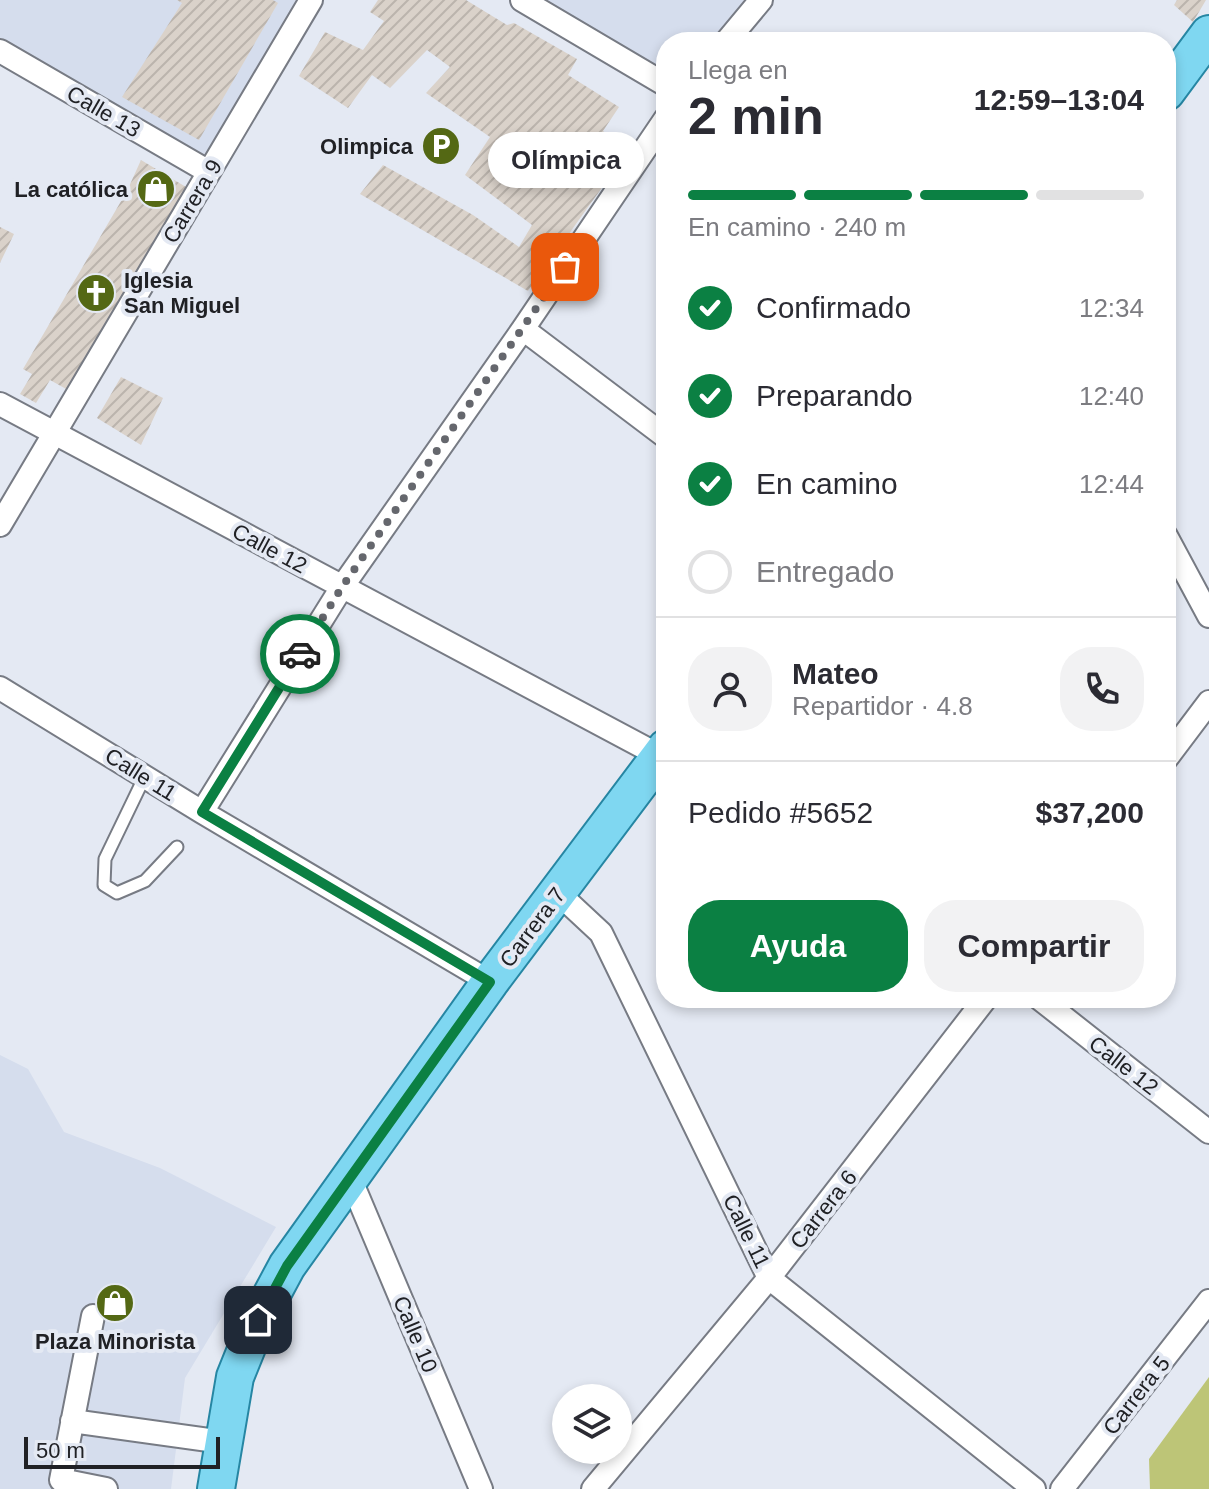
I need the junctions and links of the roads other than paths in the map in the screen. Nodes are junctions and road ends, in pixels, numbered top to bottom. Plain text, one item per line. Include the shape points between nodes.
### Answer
1 (311, 0) edge
2 (522, 0) edge
3 (761, 0) edge
4 (734, 32) edge
5 (1209, 34) edge
6 (0, 51) edge
7 (656, 79) edge
8 (1176, 79) edge
9 (656, 133) edge
10 (209, 172) junction
11 (523, 329) junction
12 (0, 404) edge
13 (656, 429) edge
14 (54, 434) junction
15 (0, 525) edge
16 (1176, 555) edge
17 (342, 587) junction
18 (1209, 616) edge
19 (0, 688) edge
20 (1209, 702) edge
21 (1176, 746) edge
22 (656, 752) edge
23 (656, 766) edge
24 (145, 776) junction
25 (202, 812) junction
26 (177, 847) dead end
27 (558, 893) junction
28 (490, 982) junction
29 (978, 1008) edge
30 (1052, 1008) edge
31 (1209, 1132) edge
32 (350, 1178) junction
33 (769, 1278) junction
34 (1209, 1301) edge
35 (93, 1316) dead end
36 (72, 1421) junction
37 (223, 1442) junction
38 (106, 1489) edge
39 (216, 1489) edge
40 (481, 1489) edge
41 (593, 1489) edge
42 (1034, 1489) edge
43 (1062, 1489) edge

1 - 10 street, Carrera 9
2 - 7 street
3 - 4 street
5 - 8 main road
6 - 10 street, Calle 13
9 - 11 street
10 - 14 street, Carrera 9
11 - 13 street
11 - 17 street
12 - 14 street, Calle 12
14 - 15 street, Carrera 9
14 - 17 street, Calle 12
16 - 18 street
17 - 22 street, Calle 12
17 - 25 street
19 - 24 street, Calle 11
20 - 21 street
23 - 27 main road, Carrera 7
24 - 25 street, Calle 11
24 - 26 lane via 105,859 104,885 117,893 145,881
25 - 28 street, Calle 11
27 - 28 main road, Carrera 7
27 - 33 street, Calle 11 via 601,933
28 - 32 main road, Carrera 7
29 - 33 street, Carrera 6
30 - 31 street, Calle 12
32 - 37 main road, Carrera 7 via 287,1266 258,1320 235,1377
32 - 40 street, Calle 10
33 - 41 street, Carrera 6
33 - 42 street, Calle 11
34 - 43 street, Carrera 5
35 - 36 street
36 - 37 street
36 - 38 street via 61,1480
37 - 39 main road, Carrera 7

